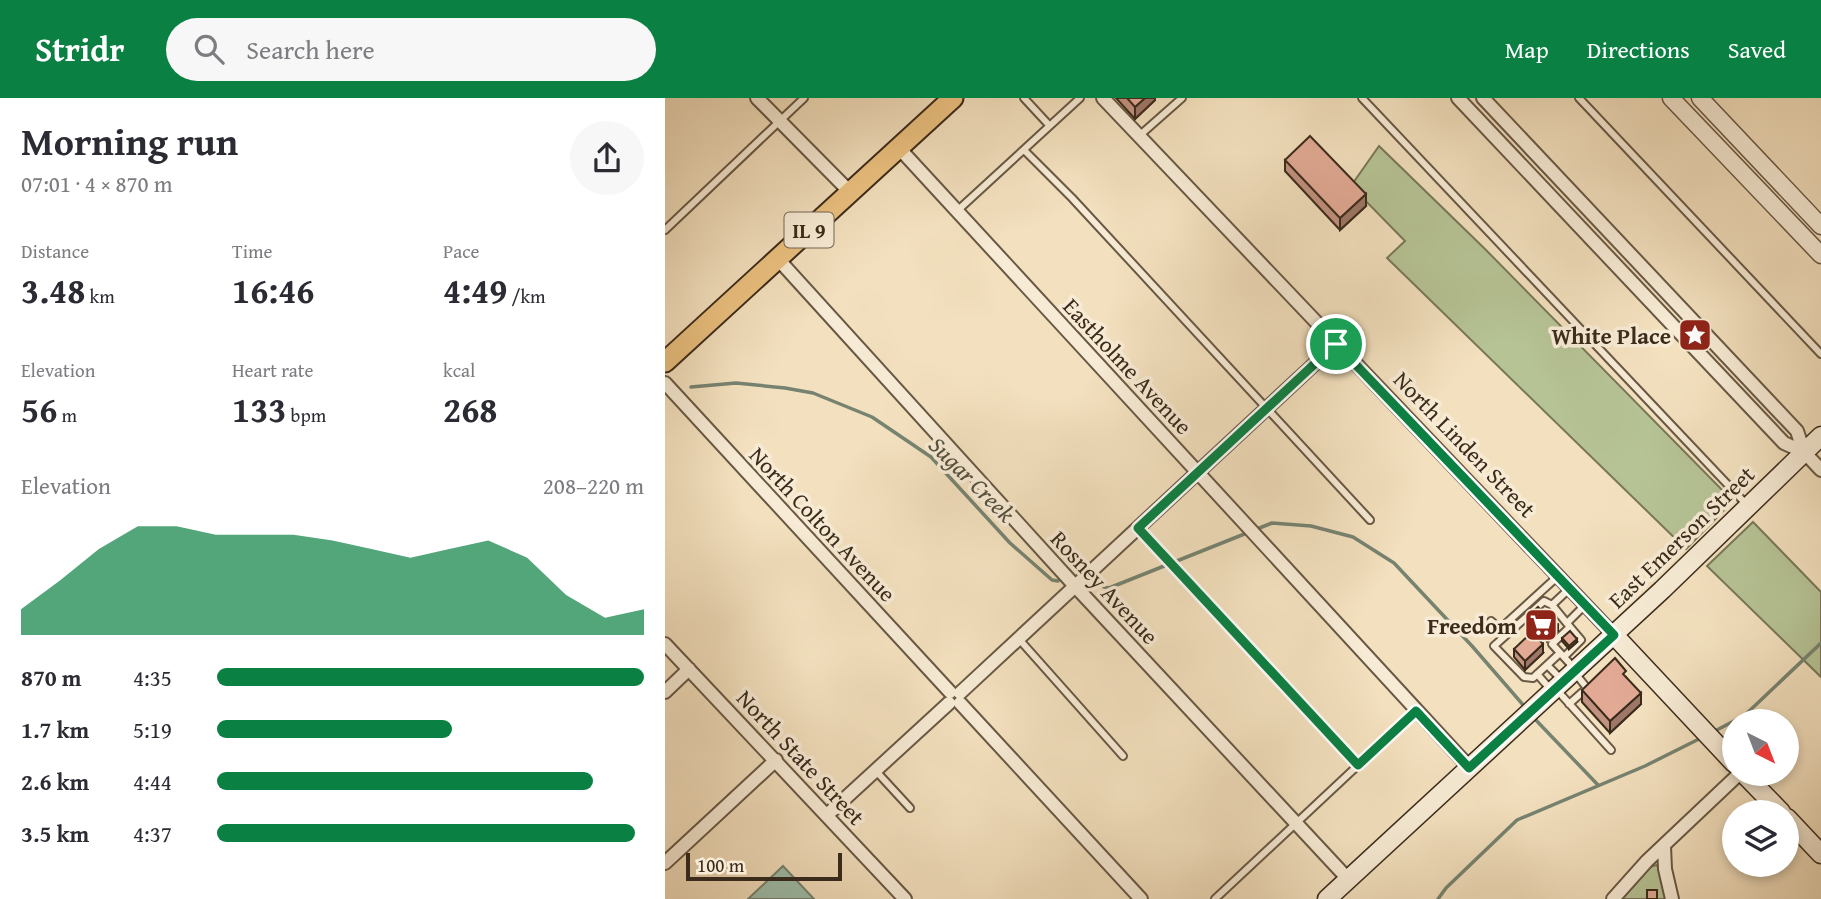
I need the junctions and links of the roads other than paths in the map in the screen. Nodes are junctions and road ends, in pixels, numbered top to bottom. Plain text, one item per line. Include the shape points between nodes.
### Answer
1 (757, 98) edge
2 (804, 98) edge
3 (953, 98) edge
4 (1024, 98) edge
5 (1080, 98) edge
6 (1104, 98) edge
7 (1182, 98) edge
8 (1361, 98) edge
9 (1477, 98) edge
10 (1483, 98) edge
11 (1579, 98) edge
12 (1700, 98) edge
13 (1460, 99) edge
14 (1679, 101) edge
15 (780, 121) junction
16 (1049, 125) junction
17 (1139, 136) junction
18 (899, 148) junction
19 (1024, 150) junction
20 (850, 192) junction
21 (1804, 208) junction
22 (957, 211) junction
23 (1789, 222) junction
24 (1821, 226) edge
25 (665, 230) edge
26 (1629, 253) junction
27 (1821, 255) edge
28 (778, 259) junction
29 (1616, 265) junction
30 (1663, 288) junction
31 (1649, 300) junction
32 (1336, 344) junction
33 (1821, 354) edge
34 (665, 362) edge
35 (665, 383) edge
36 (1266, 408) junction
37 (1821, 436) edge
38 (1804, 452) junction
39 (1821, 470) edge
40 (1198, 472) junction
41 (1748, 506) junction
42 (1370, 520) dead end
43 (1138, 528) junction
44 (1557, 577) junction
45 (1075, 586) junction
46 (1569, 589) junction
47 (1552, 605) junction
48 (1585, 605) junction
49 (1491, 621) dead end
50 (1569, 625) junction
51 (1614, 635) junction
52 (1018, 638) junction
53 (665, 644) edge
54 (1547, 665) junction
55 (689, 670) junction
56 (1565, 671) junction
57 (1537, 674) junction
58 (665, 692) edge
59 (955, 698) junction
60 (1569, 704) junction
61 (1416, 711) junction
62 (1611, 750) dead end
63 (1722, 750) edge
64 (1123, 756) dead end
65 (776, 760) junction
66 (1358, 765) junction
67 (1469, 768) junction
68 (876, 771) junction
69 (1729, 786) edge
70 (1754, 786) edge
71 (1769, 800) edge
72 (910, 808) dead end
73 (827, 815) junction
74 (1296, 823) junction
75 (1799, 831) edge
76 (1664, 846) junction
77 (1821, 854) edge
78 (665, 863) edge
79 (1348, 879) junction
80 (1333, 897) edge
81 (905, 899) edge
82 (1141, 899) edge
83 (1215, 899) edge
84 (1612, 899) edge
85 (1672, 899) edge

1 - 15 street
2 - 15 lane
3 - 18 main road, IL 9
4 - 16 lane
5 - 16 lane
6 - 17 street, North Linden Street
7 - 17 lane
8 - 41 lane
9 - 13 street via 1469,105
10 - 26 street
11 - 33 lane
12 - 21 street
13 - 29 street
14 - 23 street
15 - 20 street
15 - 25 lane
16 - 19 lane
17 - 32 street, North Linden Street
18 - 20 main road, IL 9
18 - 22 street, Eastholme Avenue
19 - 22 lane
19 - 36 lane
20 - 28 main road, IL 9
21 - 23 street
21 - 24 street
22 - 40 street, Eastholme Avenue
23 - 27 street
26 - 29 street
26 - 30 street
28 - 34 main road, IL 9
28 - 45 street, Rosney Avenue
29 - 31 street
30 - 31 street
30 - 38 street via 1797,431
31 - 38 street via 1784,443
32 - 36 street
32 - 44 street, North Linden Street
35 - 59 street, North Colton Avenue
36 - 40 street
36 - 42 lane
37 - 38 main road, East Emerson Street
38 - 39 street
38 - 41 main road, East Emerson Street
40 - 43 street
40 - 61 street, Eastholme Avenue
41 - 51 main road, East Emerson Street
43 - 45 street
43 - 66 lane
44 - 46 street, North Linden Street
44 - 49 lane via 1500,629
45 - 52 street
45 - 74 street, Rosney Avenue
46 - 47 lane
46 - 48 street, North Linden Street
47 - 50 lane
47 - 57 lane via 1543,601 1494,646 1524,677
48 - 50 lane
48 - 51 street, North Linden Street
50 - 56 lane via 1581,640
50 - 56 lane via 1552,644
51 - 56 main road, East Emerson Street
51 - 63 main road, North Linden Street
52 - 59 street
52 - 64 lane
53 - 55 street, North State Street
54 - 56 lane
54 - 56 lane
54 - 57 lane
55 - 58 street
55 - 65 street, North State Street
56 - 57 lane
56 - 60 lane
56 - 60 lane via 1587,688
56 - 67 main road, East Emerson Street
59 - 68 street
59 - 82 street, North Colton Avenue
60 - 62 lane
61 - 66 lane
61 - 67 street, Eastholme Avenue
65 - 73 street, North State Street
65 - 78 street
66 - 74 lane
67 - 79 main road, East Emerson Street
68 - 72 lane
68 - 73 street
69 - 76 street
70 - 71 main road
73 - 81 street, North State Street
74 - 79 street, Rosney Avenue
74 - 83 lane
75 - 77 main road
76 - 84 street
76 - 85 street
79 - 80 main road, East Emerson Street

